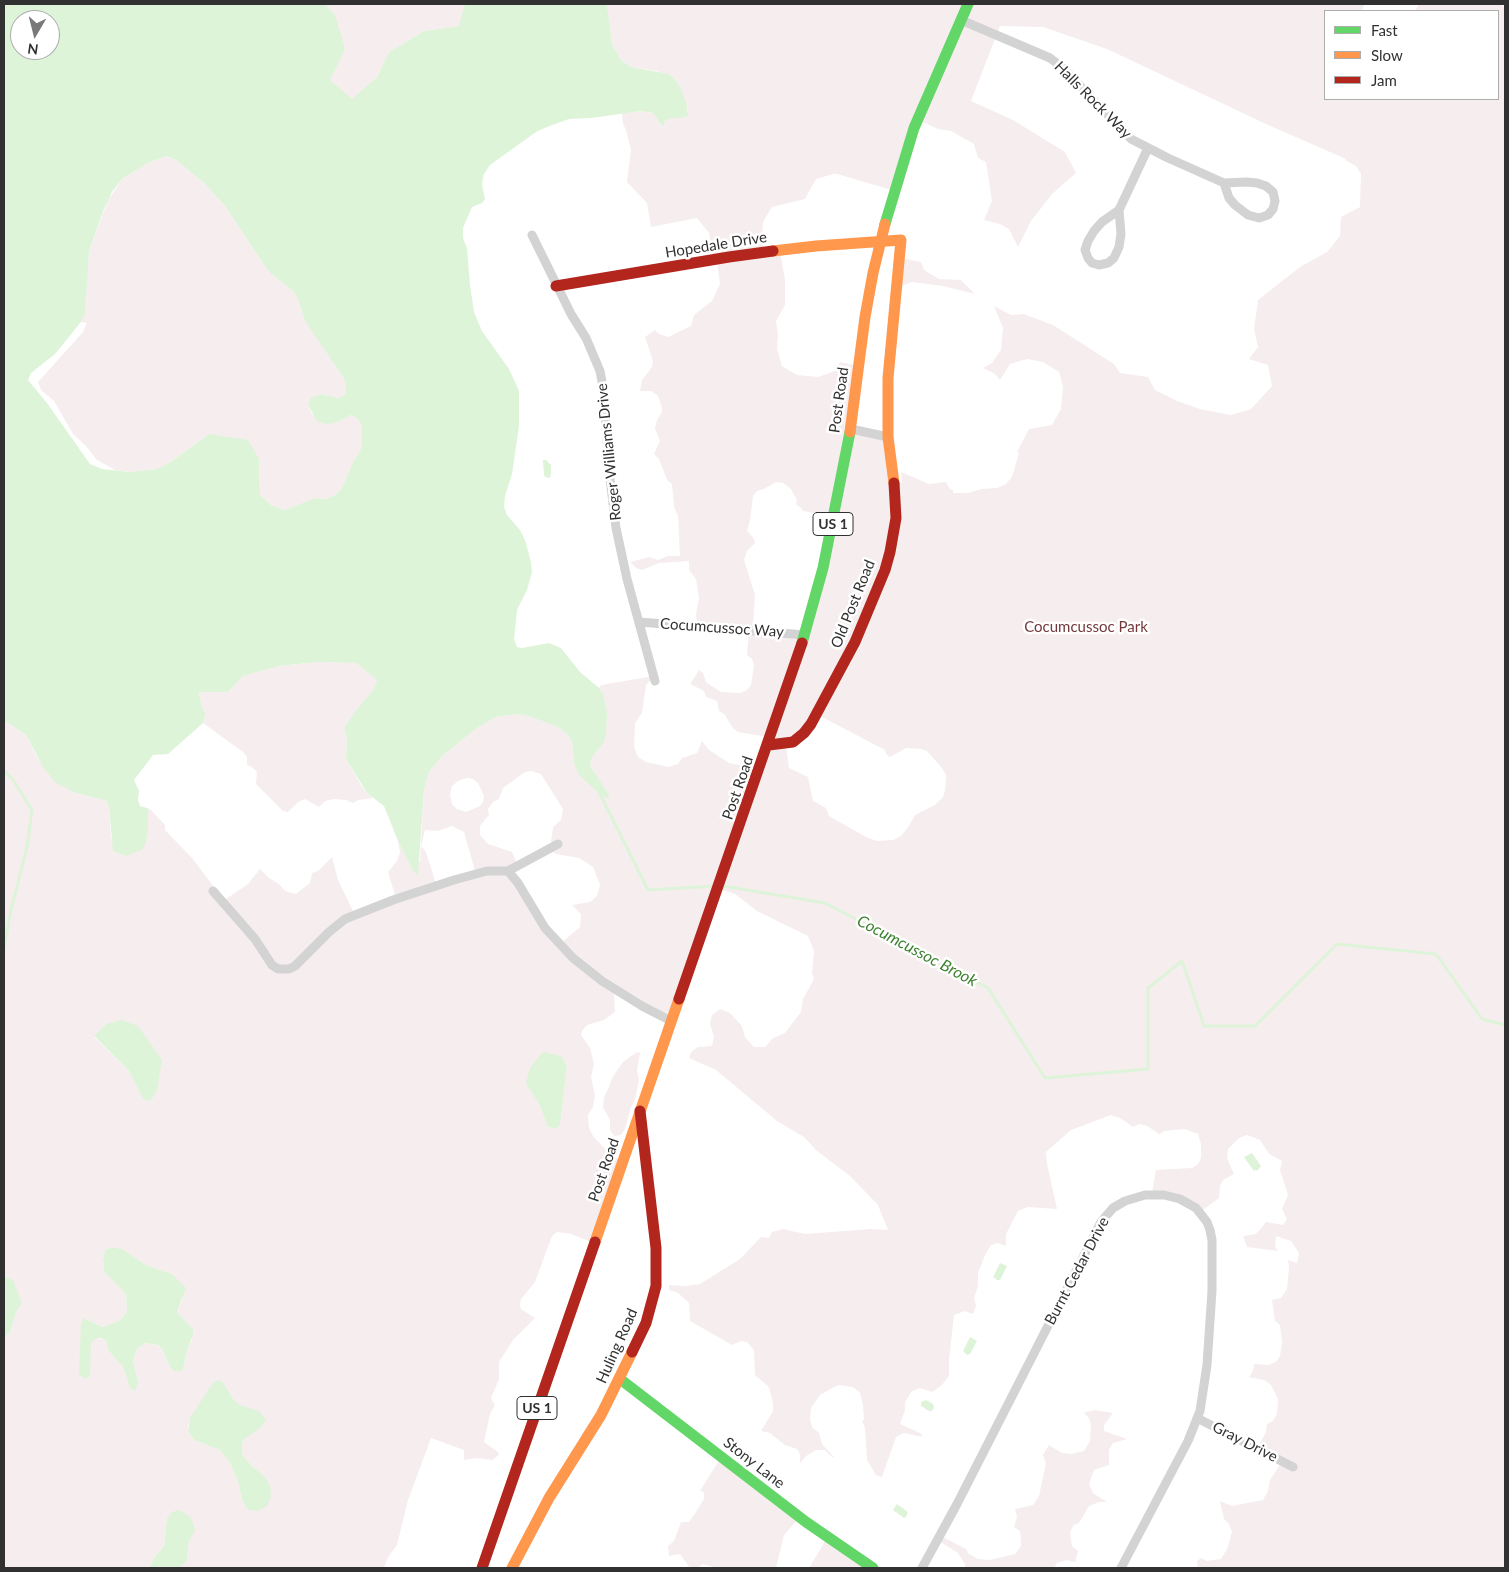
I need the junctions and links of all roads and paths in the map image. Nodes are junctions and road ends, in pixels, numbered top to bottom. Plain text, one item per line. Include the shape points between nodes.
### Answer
1 (968, 4) edge
2 (961, 20) junction
3 (1148, 148) junction
4 (1224, 183) junction
5 (1119, 210) junction
6 (532, 235) dead end
7 (881, 240) junction
8 (556, 286) junction
9 (851, 429) junction
10 (888, 437) junction
11 (639, 622) junction
12 (804, 635) junction
13 (655, 681) dead end
14 (769, 745) junction
15 (558, 844) dead end
16 (508, 872) junction
17 (213, 891) dead end
18 (671, 1021) junction
19 (640, 1111) junction
20 (620, 1379) junction
21 (1197, 1418) junction
22 (1293, 1467) dead end
23 (482, 1568) edge
24 (512, 1568) edge
25 (873, 1568) edge
26 (922, 1568) edge
27 (1121, 1568) edge

1 - 2 street, Post Road / US 1
2 - 3 street, Halls Rock Way via 1050,58 1131,139
2 - 7 street, Post Road / US 1 via 914,128
3 - 4 street, Halls Rock Way
3 - 5 street
4 - 4 street, Halls Rock Way via 1229,198 1248,215 1259,218 1273,210 1273,192 1266,186 1246,182
5 - 5 street via 1102,222 1088,241 1085,250 1092,263 1108,263 1114,258 1121,234
6 - 8 street, Roger Williams Drive
7 - 8 street, Hopedale Drive via 728,257
7 - 9 street, Post Road / US 1 via 865,317
7 - 10 street, Old Post Road via 901,240 888,370
8 - 11 street, Roger Williams Drive via 586,338 600,371 616,528
9 - 10 street
9 - 12 street, Post Road / US 1 via 823,568
10 - 14 street, Old Post Road via 896,518 885,570 855,642 811,724 793,742
11 - 12 street, Cocumcussoc Way
11 - 13 street, Roger Williams Drive
12 - 14 street, Post Road / US 1
14 - 18 street, Post Road / US 1
15 - 16 street
16 - 17 street via 487,871 454,880 345,919 295,966 284,970 272,965 255,939
16 - 18 street via 545,928 573,958 608,985
18 - 19 street, Post Road / US 1
19 - 20 street, Huling Road via 656,1248 656,1286 646,1323
19 - 23 street, Post Road / US 1
20 - 24 street, Huling Road via 549,1498
20 - 25 street, Stony Lane via 806,1522
21 - 22 street, Gray Drive
21 - 26 street, Burnt Cedar Drive via 1209,1346 1211,1235 1207,1222 1188,1203 1164,1195 1145,1195 1113,1208 1101,1222
21 - 27 street, Burnt Cedar Drive

